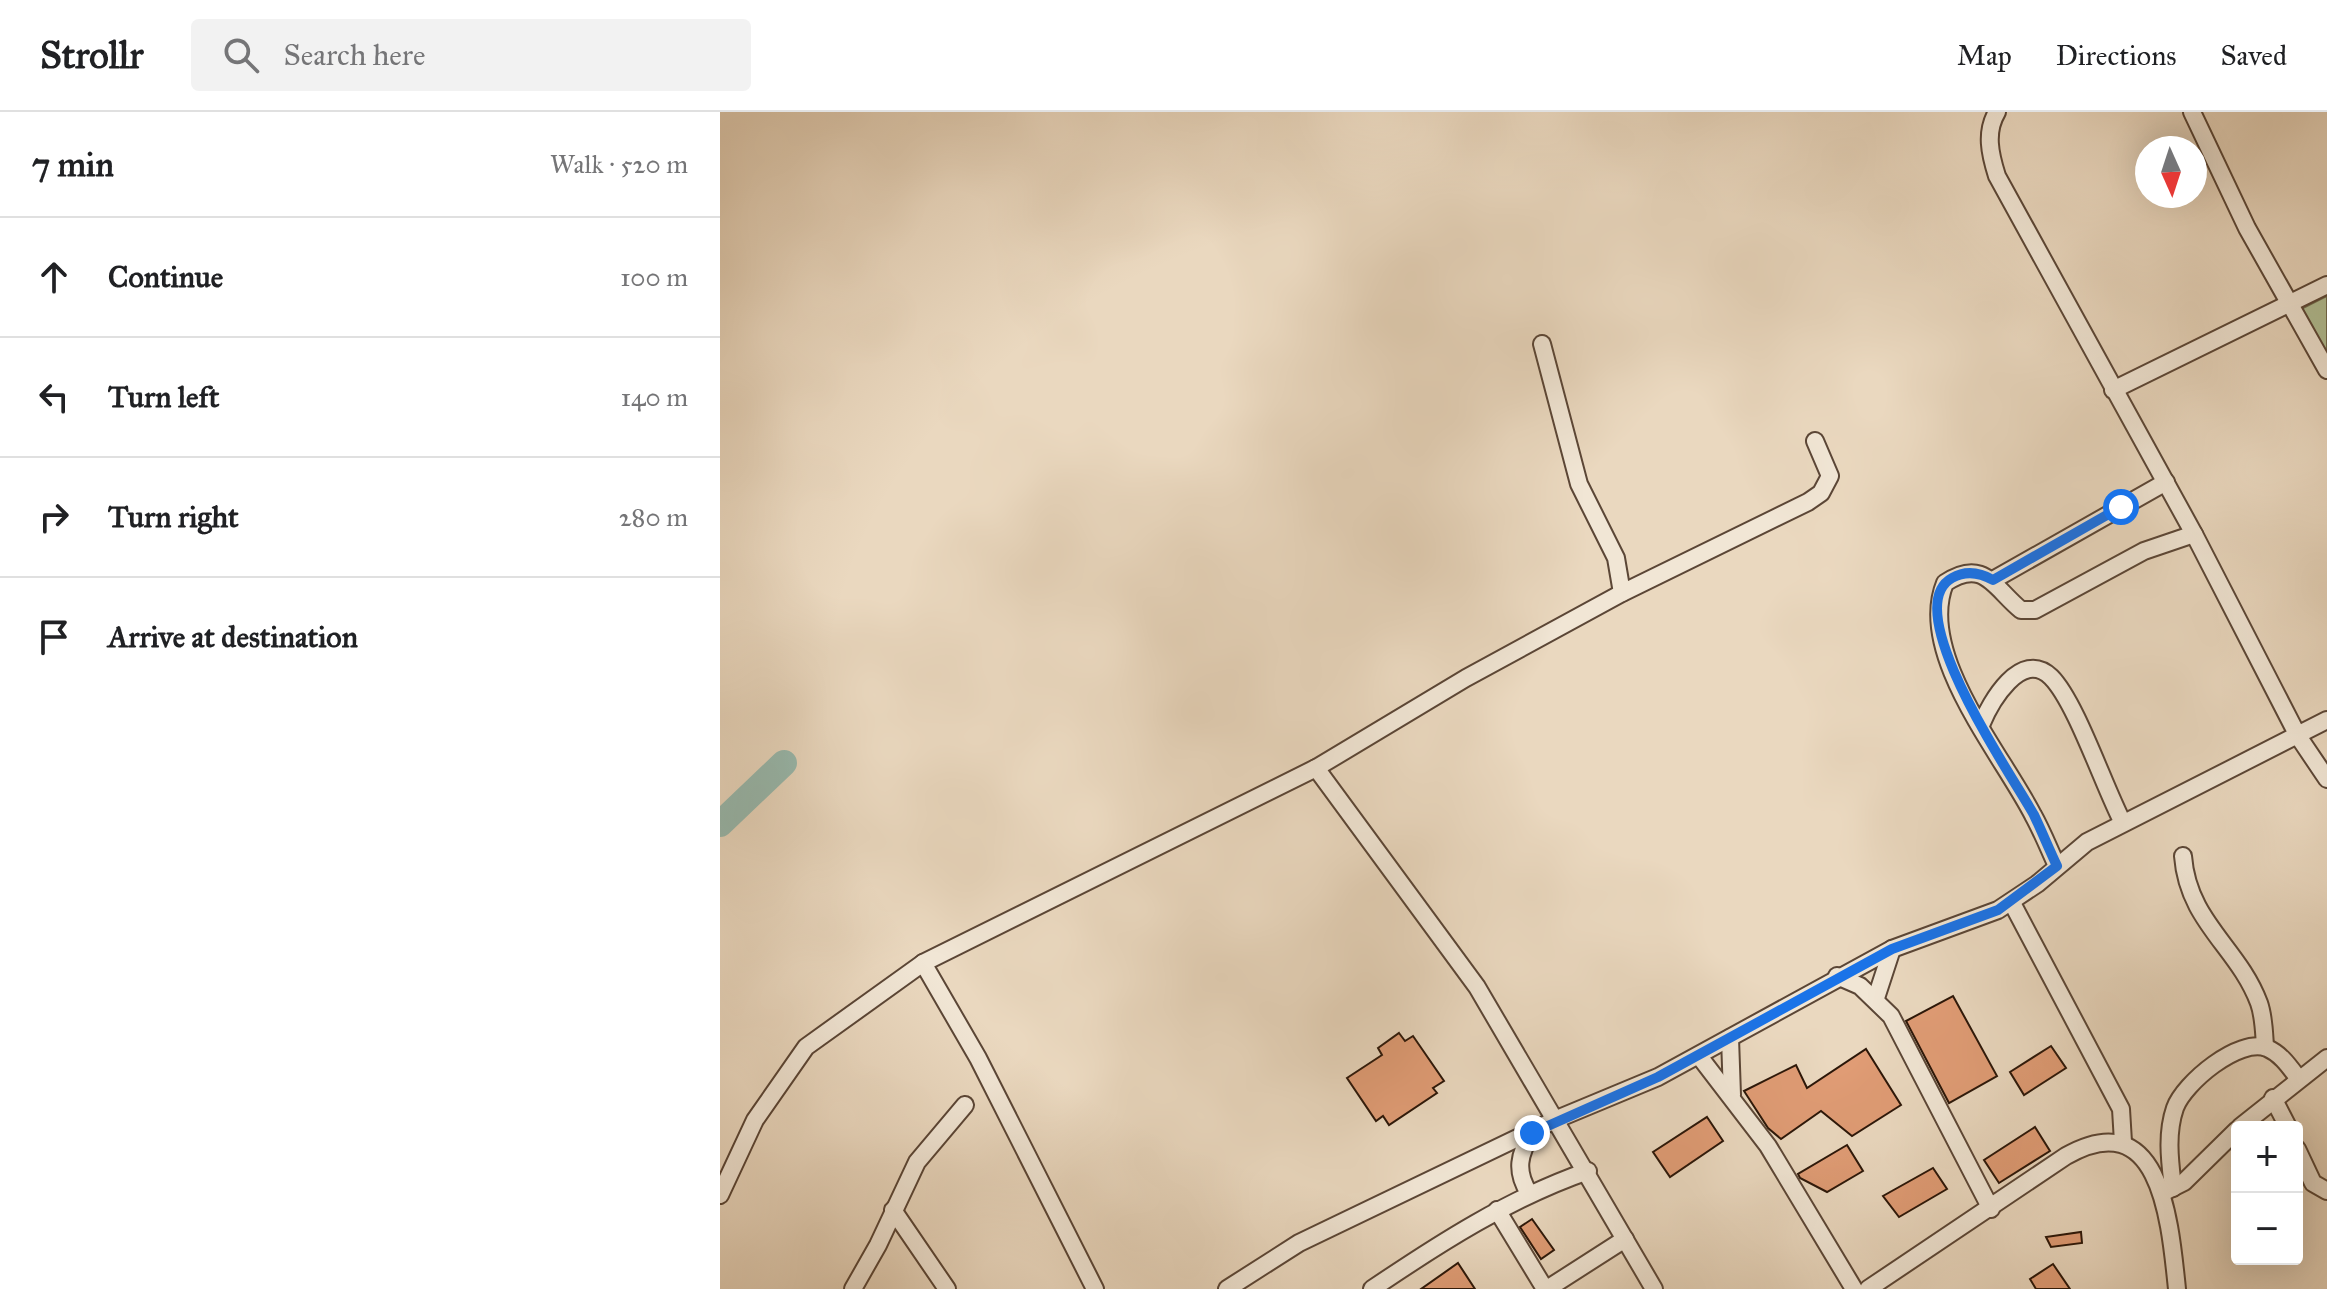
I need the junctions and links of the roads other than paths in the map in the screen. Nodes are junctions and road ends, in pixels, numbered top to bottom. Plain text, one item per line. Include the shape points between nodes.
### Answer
1 (1997, 112) edge
2 (2192, 112) edge
3 (2209, 112) edge
4 (2201, 133) junction
5 (2327, 285) edge
6 (2291, 303) junction
7 (1542, 344) dead end
8 (2327, 370) edge
9 (2113, 390) junction
10 (1815, 441) dead end
11 (2166, 482) junction
12 (2194, 534) junction
13 (1993, 580) junction
14 (1622, 593) junction
15 (2327, 720) edge
16 (1981, 725) junction
17 (2298, 736) junction
18 (1316, 768) junction
19 (2327, 779) edge
20 (2123, 823) junction
21 (2183, 856) dead end
22 (2057, 866) junction
23 (2012, 903) junction
24 (1892, 949) junction
25 (923, 963) junction
26 (1837, 976) junction
27 (1876, 998) junction
28 (1730, 1038) junction
29 (2265, 1047) junction
30 (1699, 1056) junction
31 (2327, 1058) edge
32 (2298, 1078) junction
33 (1732, 1095) junction
34 (2273, 1098) junction
35 (965, 1105) dead end
36 (1557, 1119) junction
37 (2248, 1121) edge
38 (2285, 1121) edge
39 (1532, 1133) junction
40 (2231, 1136) edge
41 (2123, 1142) junction
42 (2303, 1162) edge
43 (1588, 1171) junction
44 (2166, 1191) junction
45 (2327, 1191) edge
46 (1529, 1193) junction
47 (720, 1195) edge
48 (1991, 1209) junction
49 (893, 1210) junction
50 (1497, 1210) junction
51 (1625, 1239) junction
52 (853, 1289) edge
53 (947, 1289) edge
54 (1095, 1289) edge
55 (1227, 1289) edge
56 (1372, 1289) edge
57 (1546, 1289) edge
58 (1654, 1289) edge
59 (1854, 1289) edge
60 (1868, 1289) edge
61 (2177, 1289) edge

1 - 9 street via 1989,139 1997,176
2 - 4 street
3 - 4 street
4 - 6 street
5 - 6 street
6 - 8 street
6 - 9 street
7 - 14 street via 1579,484 1616,558
9 - 11 street
10 - 14 street via 1830,476 1821,493
11 - 12 street
11 - 13 street
12 - 13 street via 2144,551 2035,610 2021,610
12 - 17 street
13 - 16 street via 1969,573 1955,576 1940,595 1947,652 1962,695
14 - 18 street via 1452,685
15 - 17 street
16 - 20 street via 2006,682 2036,670 2050,675
16 - 22 street
17 - 19 street
17 - 20 street
18 - 25 street
18 - 36 street via 1477,987
20 - 22 street
21 - 29 street via 2195,906 2259,1003
22 - 23 street
23 - 24 street
23 - 41 street via 2121,1109
24 - 26 street
24 - 27 street
25 - 47 street via 806,1047 755,1120
25 - 54 street via 978,1058
26 - 27 street
26 - 28 street
27 - 48 street via 1891,1016
28 - 30 street
28 - 33 street
29 - 32 street
29 - 44 street via 2245,1048 2189,1084 2175,1107
30 - 33 street
30 - 36 street
31 - 32 street
32 - 34 street
33 - 59 street
34 - 37 street
34 - 38 street
35 - 49 street via 917,1162
36 - 39 street
36 - 43 street
39 - 46 street via 1520,1152 1519,1166
39 - 55 street via 1299,1243
40 - 44 street
41 - 44 street via 2140,1153
41 - 48 street via 2088,1143
42 - 45 street via 2313,1183
43 - 46 street
43 - 51 street
44 - 61 street
46 - 50 street
48 - 60 street
49 - 52 street
49 - 53 street
50 - 56 street
50 - 57 street
51 - 57 street
51 - 58 street

